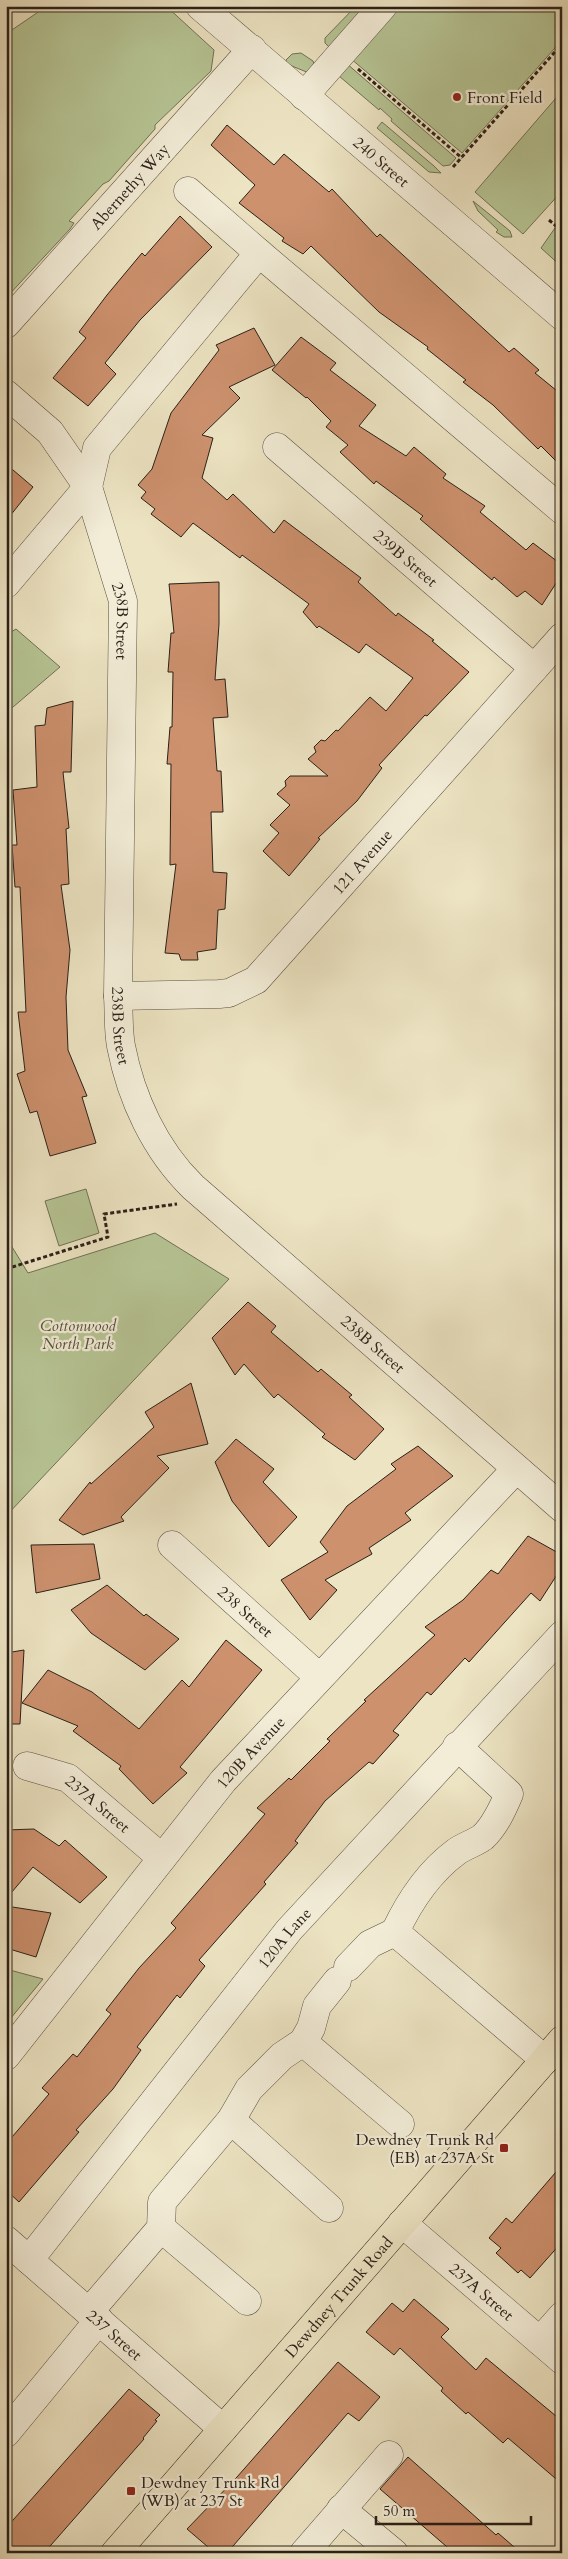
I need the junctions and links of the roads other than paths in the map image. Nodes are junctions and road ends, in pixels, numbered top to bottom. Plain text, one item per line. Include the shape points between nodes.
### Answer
1 (200, 6) edge
2 (383, 6) edge
3 (252, 49) junction
4 (304, 96) junction
5 (188, 191) dead end
6 (259, 254) junction
7 (562, 316) edge
8 (6, 324) edge
9 (6, 394) edge
10 (277, 447) dead end
11 (88, 487) junction
12 (562, 510) edge
13 (6, 584) edge
14 (562, 637) edge
15 (534, 668) junction
16 (118, 996) junction
17 (516, 1469) junction
18 (562, 1508) edge
19 (172, 1545) dead end
20 (562, 1635) edge
21 (319, 1677) junction
22 (457, 1746) junction
23 (26, 1766) dead end
24 (162, 1858) junction
25 (395, 1932) junction
26 (303, 2042) junction
27 (553, 2050) edge
28 (6, 2056) edge
29 (231, 2120) junction
30 (400, 2124) dead end
31 (329, 2208) dead end
32 (402, 2223) junction
33 (161, 2228) junction
34 (6, 2240) edge
35 (29, 2260) junction
36 (247, 2301) dead end
37 (94, 2316) junction
38 (562, 2316) edge
39 (540, 2341) junction
40 (562, 2360) edge
41 (223, 2429) junction
42 (6, 2433) edge
43 (389, 2455) dead end
44 (341, 2508) junction
45 (115, 2553) edge
46 (304, 2553) edge
47 (394, 2553) edge

1 - 3 street, 240 Street
2 - 4 street
3 - 4 street, 240 Street
3 - 8 street, Abernethy Way
4 - 7 street, 240 Street
5 - 6 street
6 - 11 street via 97,448
6 - 12 street
9 - 11 street, 238B Street via 50,432
10 - 15 street, 239B Street
11 - 13 street
11 - 16 street, 238B Street via 123,601
14 - 15 street, 121 Avenue
15 - 16 street, 121 Avenue via 256,980 229,993
16 - 17 street, 238B Street via 121,1044 129,1080 161,1149 179,1173
17 - 18 street, 238B Street
17 - 21 street, 120B Avenue
19 - 21 street, 238 Street
20 - 22 street, 120A Lane
21 - 24 street, 120B Avenue via 223,1781
22 - 25 street via 509,1794 483,1837 456,1852 428,1878 406,1909
22 - 35 street, 120A Lane via 289,1930
23 - 24 street, 237A Street via 68,1778
24 - 28 street, 120B Avenue
25 - 26 street via 370,1944 343,1974 317,2006
25 - 27 street
26 - 29 street via 282,2056 249,2089
26 - 30 street
27 - 32 main road, Dewdney Trunk Road
29 - 31 street
29 - 33 street via 162,2202
32 - 39 street, 237A Street
32 - 41 main road, Dewdney Trunk Road
33 - 36 street
33 - 37 street
34 - 35 street, 237 Street
35 - 37 street, 237 Street
37 - 41 street, 237 Street
37 - 42 street
38 - 39 street
39 - 40 street, 237A Street
41 - 45 main road, Dewdney Trunk Road
43 - 44 street
44 - 46 street
44 - 47 street

